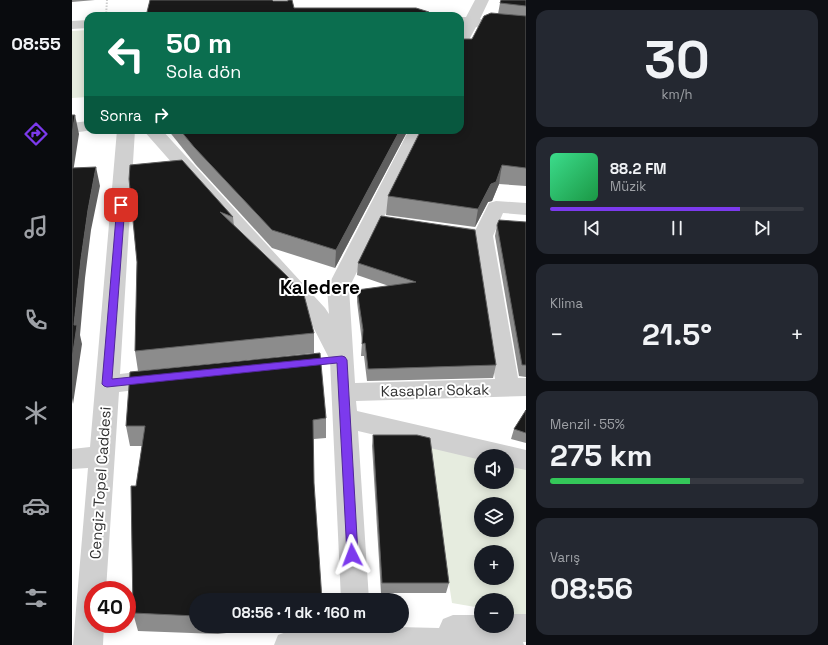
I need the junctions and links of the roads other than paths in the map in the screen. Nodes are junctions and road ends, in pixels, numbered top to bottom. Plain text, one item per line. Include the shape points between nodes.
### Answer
1 (482, 0) edge
2 (466, 21) edge
3 (84, 24) edge
4 (72, 25) edge
5 (526, 28) edge
6 (84, 126) edge
7 (72, 128) edge
8 (126, 134) edge
9 (156, 134) edge
10 (416, 134) edge
11 (526, 209) edge
12 (428, 228) edge
13 (483, 236) junction
14 (342, 360) junction
15 (318, 362) edge
16 (178, 376) edge
17 (107, 384) junction
18 (517, 388) edge
19 (344, 392) junction
20 (345, 418) junction
21 (102, 456) junction
22 (72, 459) edge
23 (526, 460) edge
24 (355, 593) edge
25 (526, 628) edge
26 (357, 635) edge
27 (88, 645) edge
28 (289, 645) edge
29 (509, 645) edge

1 - 2 street
2 - 5 street
3 - 4 street
6 - 7 street
8 - 17 street, Cengiz Topel Caddesi
9 - 14 street via 317,313
10 - 14 street via 381,222 338,288
11 - 13 street via 496,207
12 - 13 street
13 - 18 street
14 - 15 street
14 - 19 street
16 - 17 street
17 - 21 street, Cengiz Topel Caddesi
18 - 19 street, Kasaplar Sokak
19 - 20 street
20 - 23 street
20 - 24 street
21 - 22 street
21 - 27 street, Cengiz Topel Caddesi
25 - 26 street
26 - 28 street
26 - 29 street

